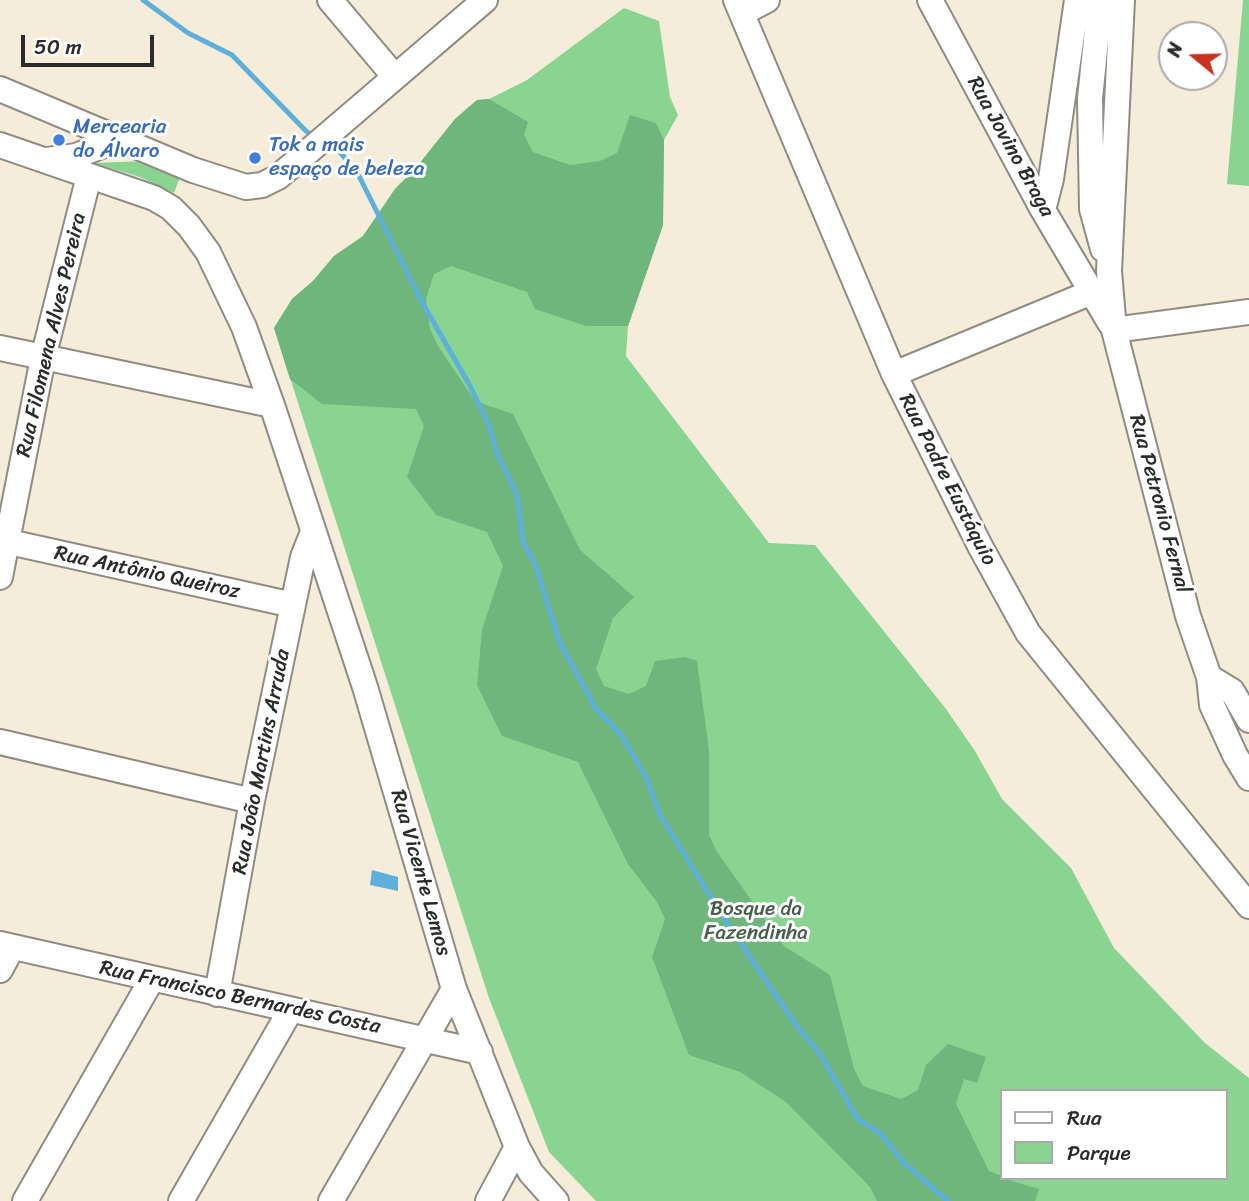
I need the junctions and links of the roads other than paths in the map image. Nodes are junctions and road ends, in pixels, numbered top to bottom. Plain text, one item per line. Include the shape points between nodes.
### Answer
1 (330, 0) edge
2 (485, 0) edge
3 (767, 0) edge
4 (930, 0) edge
5 (1077, 0) edge
6 (1100, 0) edge
7 (1122, 0) edge
8 (739, 7) edge
9 (1072, 38) junction
10 (395, 77) junction
11 (0, 89) edge
12 (1090, 99) junction
13 (119, 139) junction
14 (0, 145) edge
15 (44, 161) junction
16 (89, 176) junction
17 (1043, 210) junction
18 (1109, 271) junction
19 (1092, 292) junction
20 (1249, 312) edge
21 (1114, 330) junction
22 (0, 348) edge
23 (43, 358) junction
24 (894, 374) junction
25 (272, 405) junction
26 (313, 532) junction
27 (3, 541) edge
28 (0, 577) edge
29 (293, 605) junction
30 (1231, 693) edge
31 (1249, 720) edge
32 (0, 742) edge
33 (1249, 778) edge
34 (252, 801) junction
35 (1249, 906) edge
36 (6, 946) edge
37 (0, 970) edge
38 (152, 979) junction
39 (454, 989) junction
40 (217, 994) junction
41 (290, 1010) junction
42 (424, 1038) junction
43 (480, 1052) junction
44 (517, 1147) junction
45 (25, 1201) edge
46 (181, 1201) edge
47 (331, 1201) edge
48 (488, 1201) edge
49 (556, 1201) edge

1 - 10 street
2 - 10 street
3 - 8 street
4 - 17 street, Rua Jovino Braga
5 - 9 street, Rua Petronio Fernal
6 - 12 street, Rua Petronio Fernal
7 - 18 street, Rua Petronio Fernal
8 - 24 street, Rua Padre Eustáquio
9 - 12 street, Rua Petronio Fernal
9 - 17 street, Rua Petronio Fernal
10 - 13 street via 278,177 262,185 246,187 193,170
11 - 13 street
12 - 18 street, Rua Petronio Fernal via 1092,209
13 - 15 street via 76,156
14 - 15 street, Rua Vicente Lemos
15 - 16 street, Rua Vicente Lemos
16 - 23 street, Rua Filomena Alves Pereira
16 - 25 street, Rua Vicente Lemos via 154,198 189,226 208,252 244,327
17 - 19 street, Rua Jovino Braga
18 - 21 street, Rua Petronio Fernal
19 - 21 street, Rua Petronio Fernal
19 - 24 street
20 - 21 street
21 - 30 street, Rua Petronio Fernal via 1188,616 1209,677
22 - 23 street
23 - 25 street
23 - 27 street, Rua Filomena Alves Pereira
24 - 35 street, Rua Padre Eustáquio via 1028,633
25 - 26 street, Rua Vicente Lemos
26 - 29 street, Rua João Martins Arruda
26 - 39 street, Rua Vicente Lemos via 365,687
27 - 28 street, Rua Filomena Alves Pereira
27 - 29 street, Rua Antônio Queiroz
29 - 34 street, Rua João Martins Arruda
30 - 31 street, Rua Petronio Fernal
30 - 33 street via 1235,755
32 - 34 street
34 - 40 street, Rua João Martins Arruda
36 - 37 street
36 - 38 street, Rua Francisco Bernardes Costa
38 - 40 street, Rua Francisco Bernardes Costa
38 - 45 street
39 - 42 street
39 - 43 street, Rua Vicente Lemos
40 - 41 street, Rua Francisco Bernardes Costa
41 - 42 street, Rua Francisco Bernardes Costa
41 - 46 street
42 - 43 street, Rua Francisco Bernardes Costa
42 - 47 street
43 - 44 street, Rua Vicente Lemos
44 - 48 street
44 - 49 street, Rua Vicente Lemos via 531,1173

